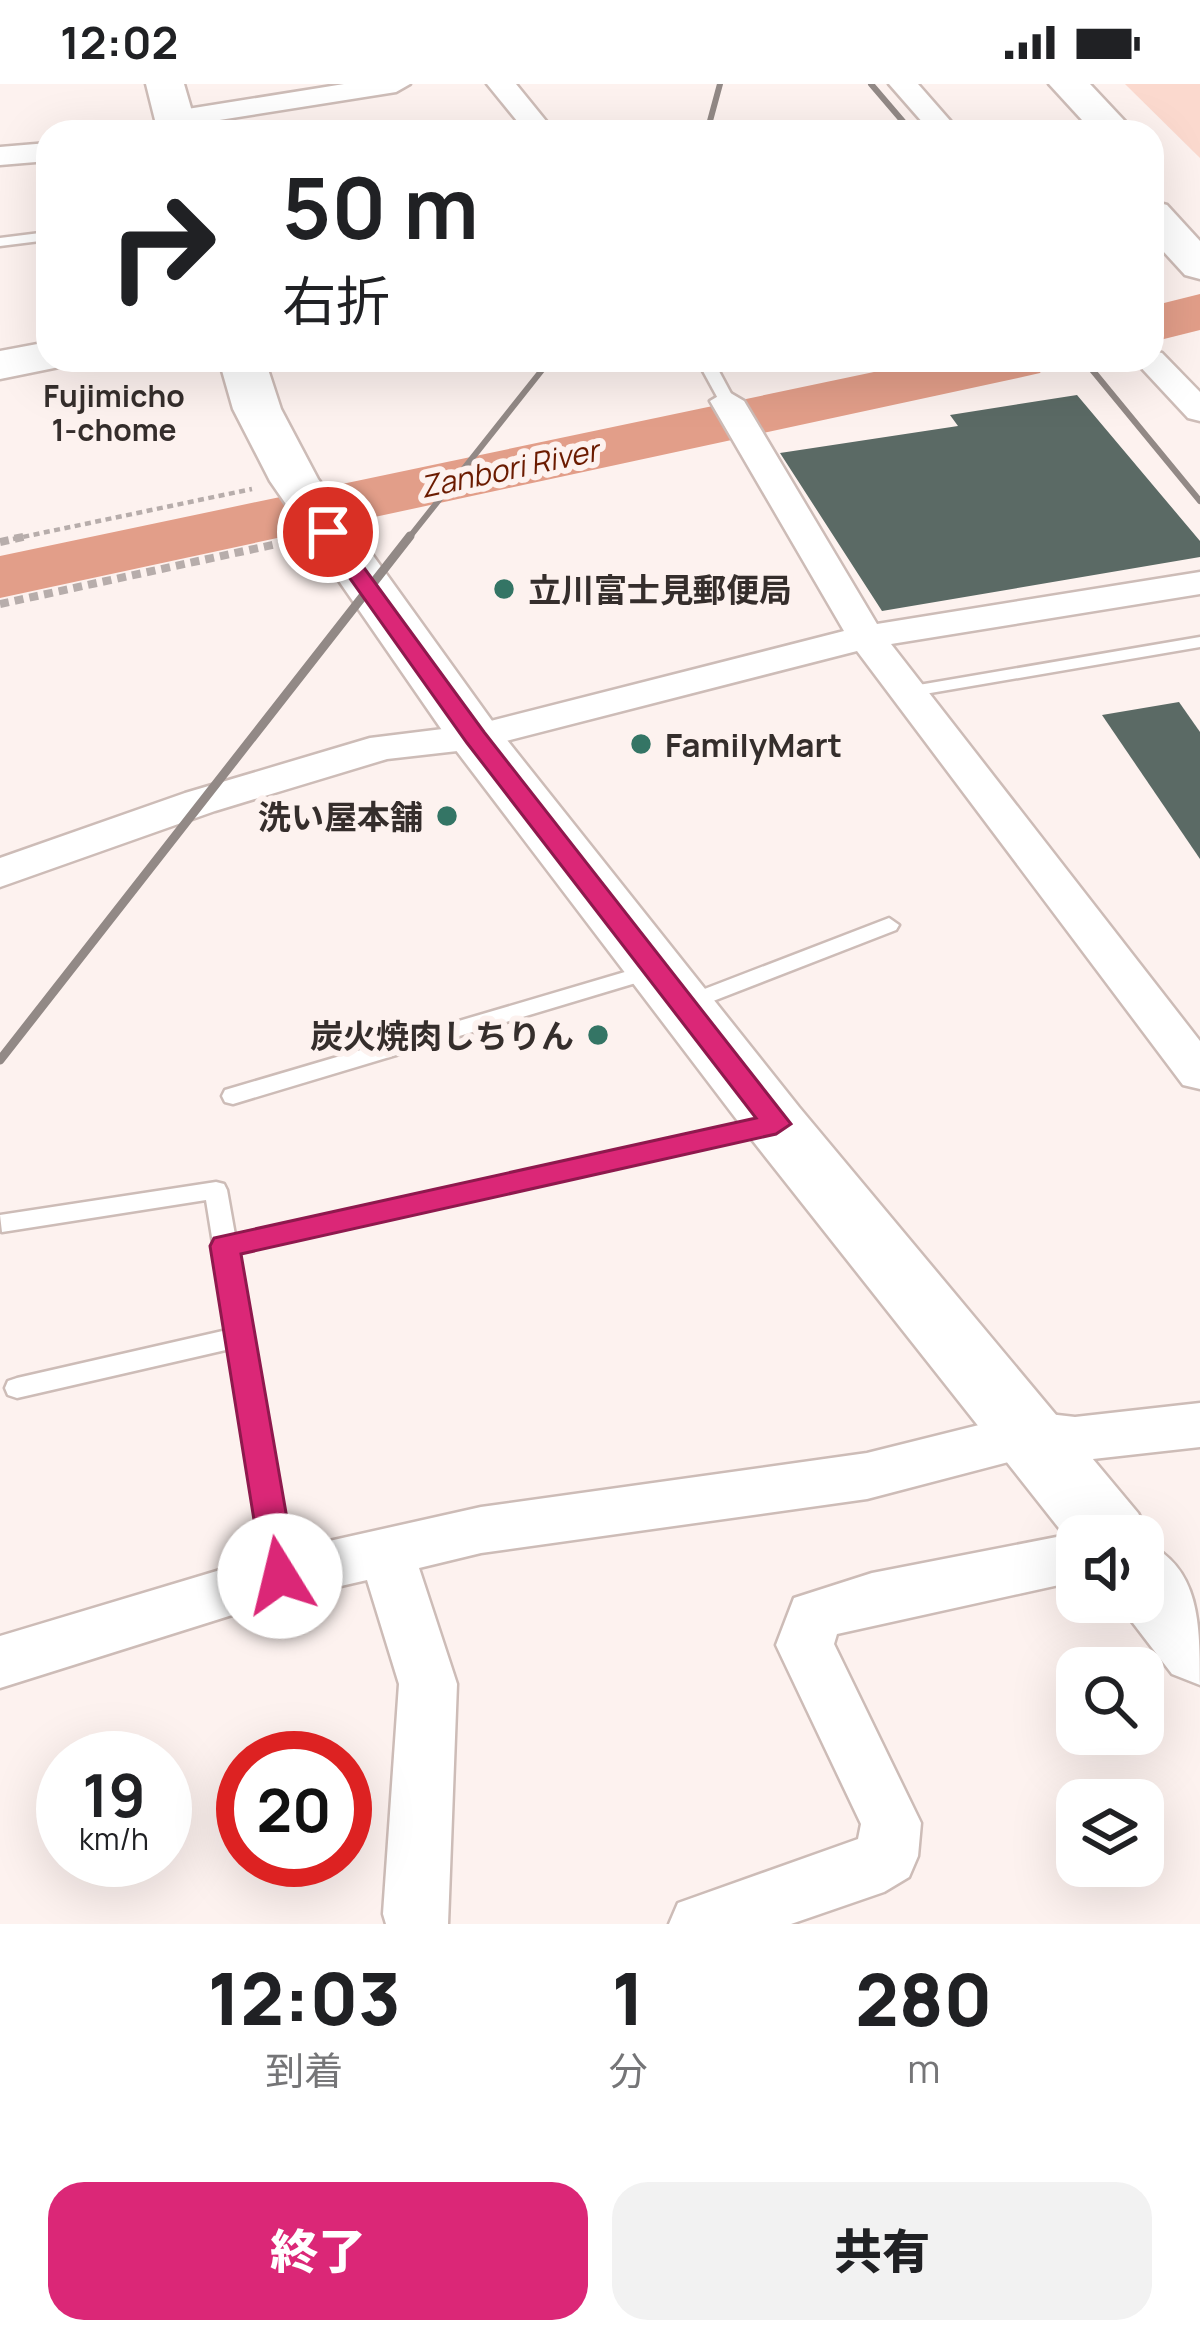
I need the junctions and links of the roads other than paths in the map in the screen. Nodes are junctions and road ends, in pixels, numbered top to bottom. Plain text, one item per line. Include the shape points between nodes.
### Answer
1 (396, 84) edge
2 (501, 84) edge
3 (903, 84) edge
4 (1030, 84) edge
5 (1068, 84) edge
6 (173, 112) edge
7 (531, 120) edge
8 (935, 120) edge
9 (1064, 120) edge
10 (1103, 120) edge
11 (36, 153) edge
12 (0, 157) edge
13 (1164, 182) edge
14 (1200, 220) edge
15 (1164, 227) edge
16 (36, 238) edge
17 (0, 242) edge
18 (1200, 266) edge
19 (36, 358) edge
20 (0, 365) edge
21 (246, 372) edge
22 (711, 372) edge
23 (1162, 372) edge
24 (727, 401) joint
25 (1200, 411) edge
26 (1200, 583) edge
27 (866, 637) junction
28 (1200, 642) edge
29 (907, 692) junction
30 (475, 737) junction
31 (0, 873) edge
32 (890, 925) dead end
33 (669, 987) junction
34 (1199, 1073) edge
35 (232, 1096) dead end
36 (776, 1124) junction
37 (2, 1223) edge
38 (225, 1246) junction
39 (240, 1337) junction
40 (17, 1388) dead end
41 (1200, 1425) edge
42 (1031, 1434) junction
43 (1095, 1515) edge
44 (386, 1550) junction
45 (1056, 1561) edge
46 (280, 1576) junction
47 (1164, 1603) edge
48 (1200, 1649) edge
49 (0, 1662) edge
50 (417, 1924) edge
51 (700, 1924) edge

1 - 6 street
2 - 7 street
3 - 8 street
4 - 9 main road
5 - 10 main road
11 - 12 street
13 - 14 main road
15 - 18 main road
16 - 17 lane
19 - 20 main road
21 - 30 main road via 257,410 311,507
22 - 24 lane
23 - 25 street
24 - 27 street
26 - 27 street
27 - 29 street
27 - 30 street
28 - 29 lane
29 - 34 street
30 - 31 street via 384,747
30 - 33 main road
32 - 33 lane
33 - 35 lane
33 - 36 main road
36 - 38 lane
36 - 42 main road
37 - 38 lane via 216,1190
38 - 39 lane
39 - 40 lane
39 - 46 lane
41 - 42 street via 1076,1439
42 - 43 main road
42 - 44 street via 867,1476
44 - 46 street
44 - 50 street via 428,1684
45 - 51 street via 814,1616 805,1645 891,1823 887,1856
46 - 49 street
47 - 48 main road

